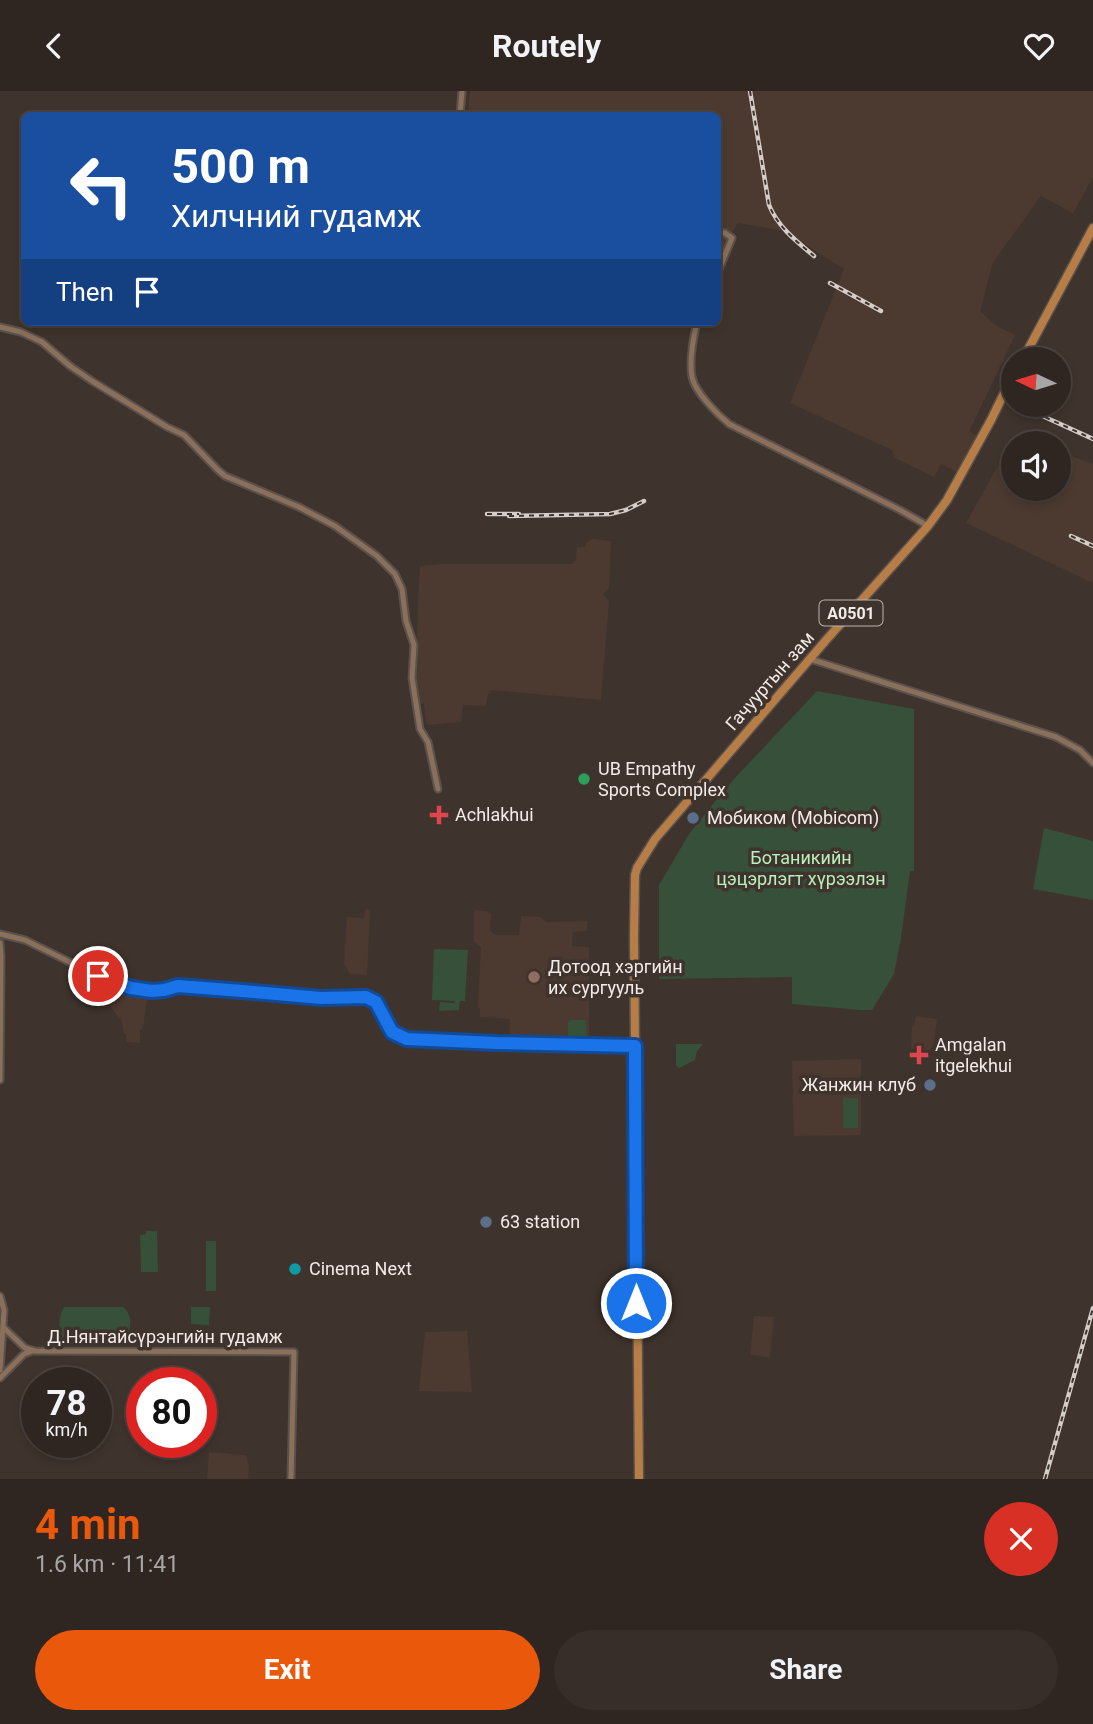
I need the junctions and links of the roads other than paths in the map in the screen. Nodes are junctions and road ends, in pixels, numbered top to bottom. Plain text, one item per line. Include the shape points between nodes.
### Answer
1 (462, 91) edge
2 (460, 112) edge
3 (1093, 228) edge
4 (721, 232) edge
5 (721, 265) edge
6 (696, 326) edge
7 (0, 327) edge
8 (1029, 347) edge
9 (1001, 400) edge
10 (1001, 405) edge
11 (991, 420) junction
12 (928, 526) junction
13 (810, 659) junction
14 (1093, 763) edge
15 (438, 789) dead end
16 (0, 934) edge
17 (21, 938) junction
18 (2, 942) edge
19 (1, 956) edge
20 (635, 1046) junction
21 (0, 1080) edge
22 (0, 1296) edge
23 (3, 1327) junction
24 (35, 1351) junction
25 (0, 1370) edge
26 (0, 1378) edge
27 (291, 1479) edge
28 (639, 1479) edge

1 - 2 main road
3 - 8 highway
4 - 5 main road via 732,238
6 - 12 main road via 692,376 718,415
7 - 15 main road via 42,342 92,381 184,435 222,473 335,526 388,565 402,589 414,645 412,678 420,729 427,740
9 - 11 highway, Гачууртын зам / A0501
10 - 11 highway, Гачууртын зам / A0501
11 - 12 highway, Гачууртын зам / A0501
12 - 13 highway, Гачууртын зам / A0501
13 - 14 main road via 1056,737
13 - 20 highway, Гачууртын зам / A0501 via 662,830 637,868
16 - 17 main road
17 - 18 main road
17 - 20 main road via 94,975 145,991 178,986 321,998 369,997 391,1031 404,1038
18 - 19 main road
19 - 21 main road
20 - 28 highway, A0501
22 - 23 main road
23 - 24 main road, Д.Нянтайсүрэнгийн гудамж via 25,1348
23 - 25 main road
24 - 26 main road via 26,1353
24 - 27 main road, Д.Нянтайсүрэнгийн гудамж via 295,1352

